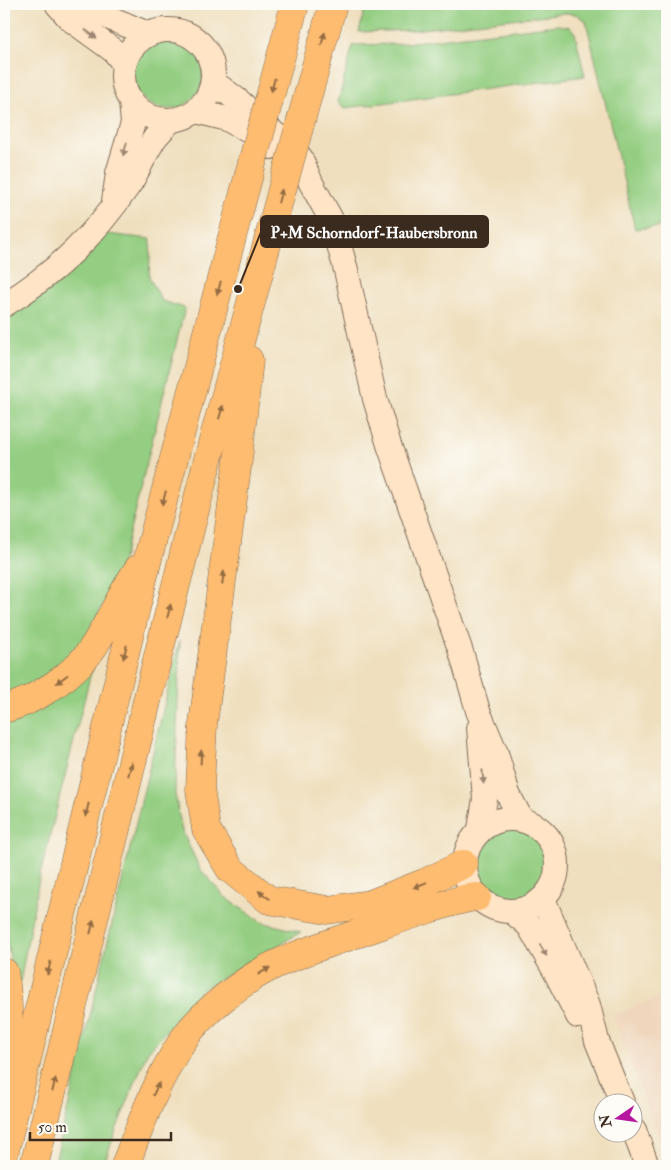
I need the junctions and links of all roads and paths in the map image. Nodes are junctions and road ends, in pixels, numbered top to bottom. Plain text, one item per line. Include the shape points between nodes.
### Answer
1 (57, 4) edge
2 (65, 4) edge
3 (295, 4) edge
4 (333, 4) edge
5 (148, 34) junction
6 (124, 64) junction
7 (213, 82) junction
8 (131, 102) junction
9 (196, 111) junction
10 (170, 121) junction
11 (311, 183) junction
12 (113, 206) junction
13 (258, 277) junction
14 (4, 305) edge
15 (149, 554) junction
16 (4, 709) edge
17 (478, 711) junction
18 (521, 819) junction
19 (480, 829) junction
20 (464, 864) junction
21 (477, 897) junction
22 (543, 899) junction
23 (513, 912) junction
24 (4, 972) edge
25 (597, 1042) junction
26 (4, 1086) edge
27 (618, 1092) edge
28 (638, 1142) edge
29 (4, 1154) edge
30 (34, 1166) edge
31 (125, 1166) edge
32 (647, 1166) edge

1 -> 6 main road via 70,19 114,51
2 - 5 main road via 81,6
3 -> 15 highway, bridge
13 -> 4 highway, bridge
5 - 6 main road via 136,42
5 - 7 main road via 177,30 199,41 209,54
6 - 8 main road via 125,90
7 - 9 main road via 206,100
7 - 11 main road via 300,157
8 - 10 main road via 153,118
8 -> 12 main road via 132,123
9 - 10 main road
9 - 11 main road via 227,119 261,138
10 - 12 main road
11 - 17 main road via 333,223 375,399
12 - 14 main road via 83,244 56,269
20 -> 13 highway via 424,884 370,904 327,910 269,900 230,869 206,828 200,789 203,724
30 -> 13 highway via 158,656
15 -> 16 highway via 126,586 93,648 74,669 46,690 17,706
15 -> 29 highway
17 - 18 main road via 496,753 508,794
17 -> 19 main road via 485,799
18 - 19 main road via 506,818
18 - 22 main road via 546,834 555,852 557,874
19 - 20 main road via 466,851
20 - 21 main road via 470,887
21 - 23 main road via 494,908
31 -> 21 highway via 142,1120 184,1038 238,987 270,967 306,952 409,916
22 - 23 main road via 534,906
22 - 25 main road via 588,1005
23 -> 25 main road via 529,926 575,1012
24 - 26 highway via 9,1060
25 - 27 main road
28 - 32 main road

